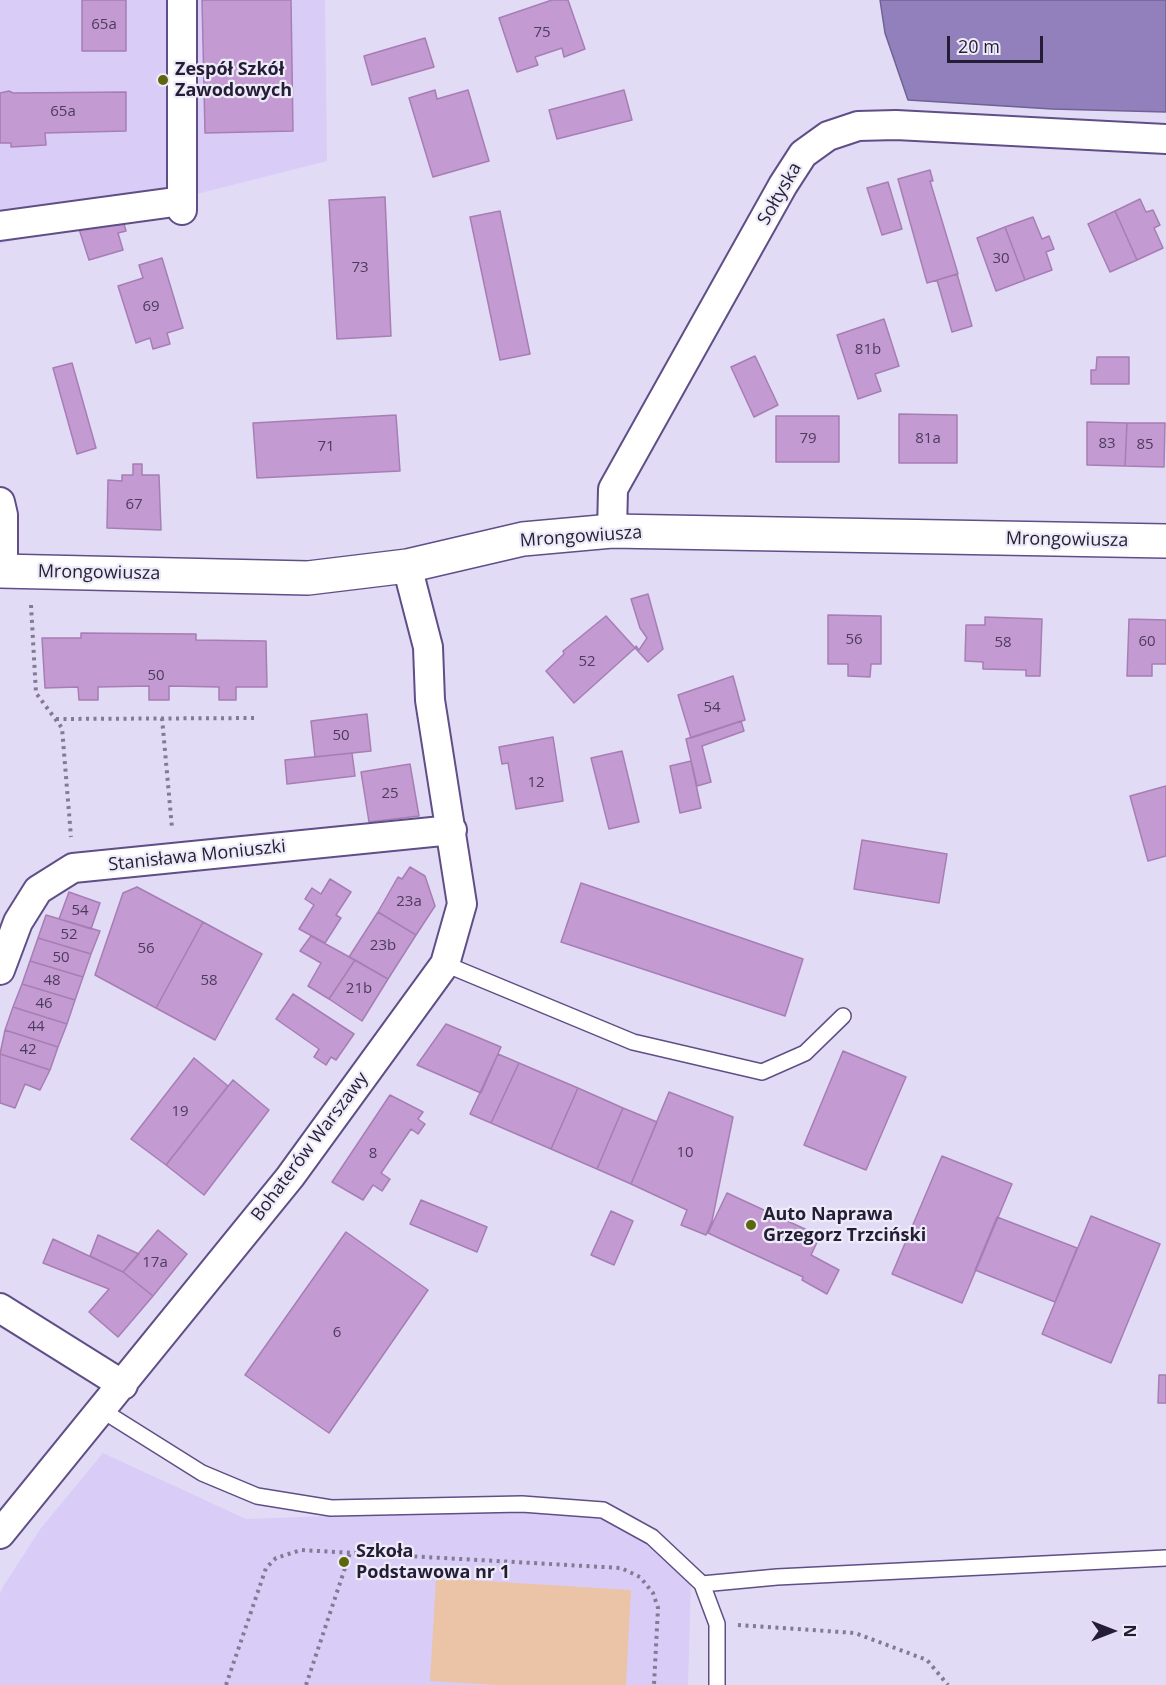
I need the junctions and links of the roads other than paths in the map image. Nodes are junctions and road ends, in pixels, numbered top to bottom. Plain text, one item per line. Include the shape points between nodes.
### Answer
1 (182, 0) edge
2 (1166, 139) edge
3 (0, 226) edge
4 (0, 502) edge
5 (612, 531) junction
6 (1166, 541) edge
7 (407, 566) junction
8 (2, 571) edge
9 (452, 830) junction
10 (445, 964) junction
11 (0, 970) edge
12 (843, 1016) dead end
13 (0, 1308) edge
14 (123, 1385) junction
15 (100, 1409) junction
16 (0, 1534) edge
17 (1166, 1558) edge
18 (702, 1584) junction
19 (717, 1685) edge

1 - 3 street via 182,206
2 - 5 street, Sołtyska via 896,125 858,126 828,136 803,154 783,185 613,489
4 - 8 street
5 - 6 street, Mrongowiusza
5 - 7 street, Mrongowiusza via 523,539
7 - 8 street, Mrongowiusza via 308,578
7 - 9 street, Bohaterów Warszawy via 428,647 430,700
9 - 10 street, Bohaterów Warszawy via 462,904
9 - 11 street, Stanisława Moniuszki via 73,867 38,890 18,922
10 - 12 lane via 633,1042 762,1072 805,1053
10 - 14 street, Bohaterów Warszawy via 290,1177
13 - 14 street
14 - 15 street, Bohaterów Warszawy
15 - 16 street, Bohaterów Warszawy
15 - 18 lane via 202,1473 257,1496 331,1508 522,1504 603,1510 652,1537
17 - 18 lane
18 - 19 lane via 717,1624

